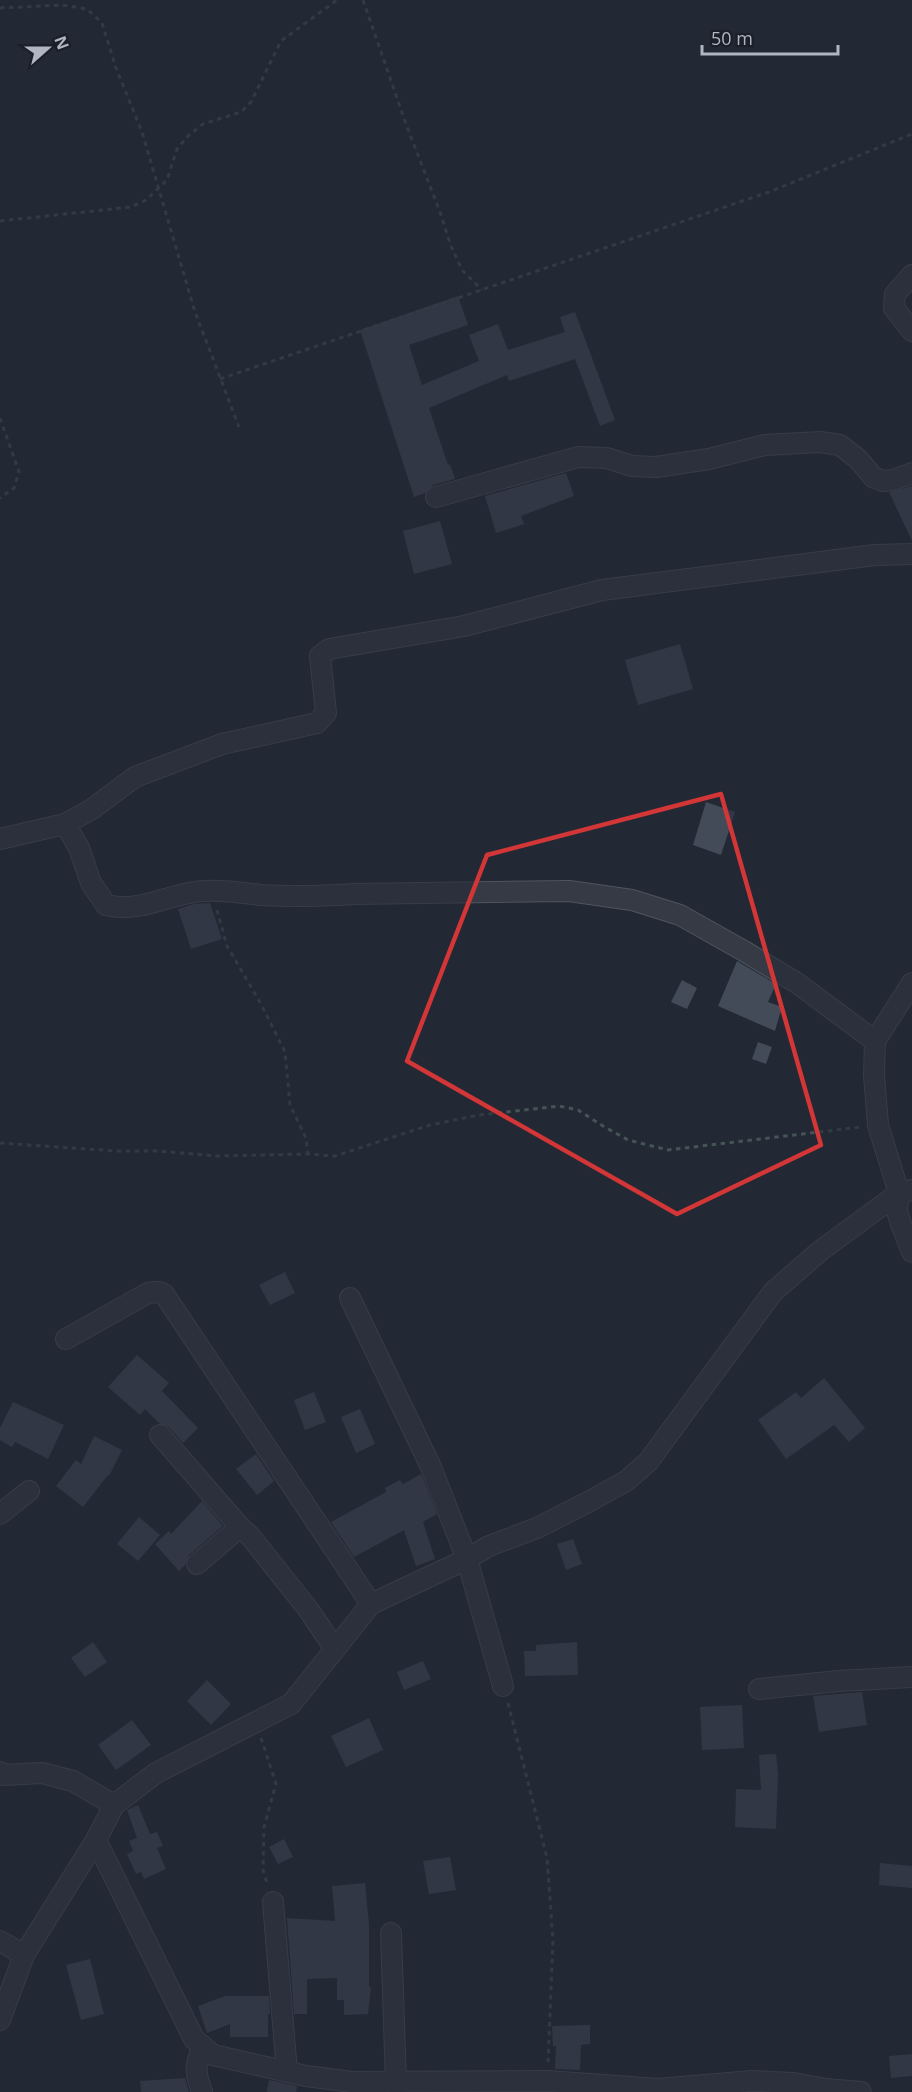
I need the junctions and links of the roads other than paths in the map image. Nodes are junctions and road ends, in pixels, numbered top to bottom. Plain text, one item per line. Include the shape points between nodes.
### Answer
1 (912, 275) edge
2 (912, 331) edge
3 (912, 473) edge
4 (436, 497) dead end
5 (912, 554) edge
6 (65, 824) junction
7 (0, 838) edge
8 (912, 983) edge
9 (875, 1041) junction
10 (905, 1192) edge
11 (912, 1251) edge
12 (350, 1298) dead end
13 (66, 1339) dead end
14 (160, 1435) dead end
15 (29, 1491) dead end
16 (0, 1514) edge
17 (240, 1527) junction
18 (467, 1559) junction
19 (197, 1564) dead end
20 (371, 1604) junction
21 (335, 1649) junction
22 (912, 1677) edge
23 (503, 1686) road end
24 (759, 1689) dead end
25 (0, 1772) edge
26 (114, 1805) junction
27 (96, 1840) junction
28 (273, 1902) road end
29 (391, 1933) dead end
30 (0, 1941) edge
31 (24, 1954) junction
32 (0, 2020) edge
33 (203, 2047) junction
34 (300, 2080) edge
35 (396, 2083) junction
36 (202, 2092) edge
37 (861, 2092) edge

1 - 2 street via 895,294 894,308
3 - 4 street via 883,481 873,477 840,445 820,442 765,445 656,467 578,457
5 - 6 street via 875,555 603,590 464,626 329,649 320,656 326,713 317,723 222,744 135,777
6 - 7 street
6 - 9 street via 79,848 91,883 106,905 120,909 181,894 212,891 324,896 568,891 632,900 680,915 744,951 797,983
8 - 9 street
9 - 10 street via 878,1125
10 - 11 street via 897,1211
10 - 18 street via 820,1251 773,1292 648,1462 626,1481
12 - 18 street via 430,1466
13 - 20 street via 148,1293 164,1294
14 - 17 street
15 - 16 street
17 - 19 street
17 - 21 street via 308,1609
18 - 20 street
18 - 23 street
20 - 21 street
21 - 26 street via 291,1704 156,1773
22 - 24 street
25 - 26 street via 42,1773 73,1781
26 - 27 street
27 - 31 street
27 - 33 street via 194,2039
28 - 34 street
29 - 35 street
30 - 31 street
31 - 32 street
33 - 34 street via 213,2055
33 - 36 street via 196,2061
34 - 35 street
35 - 37 street via 548,2081 658,2089 752,2081

